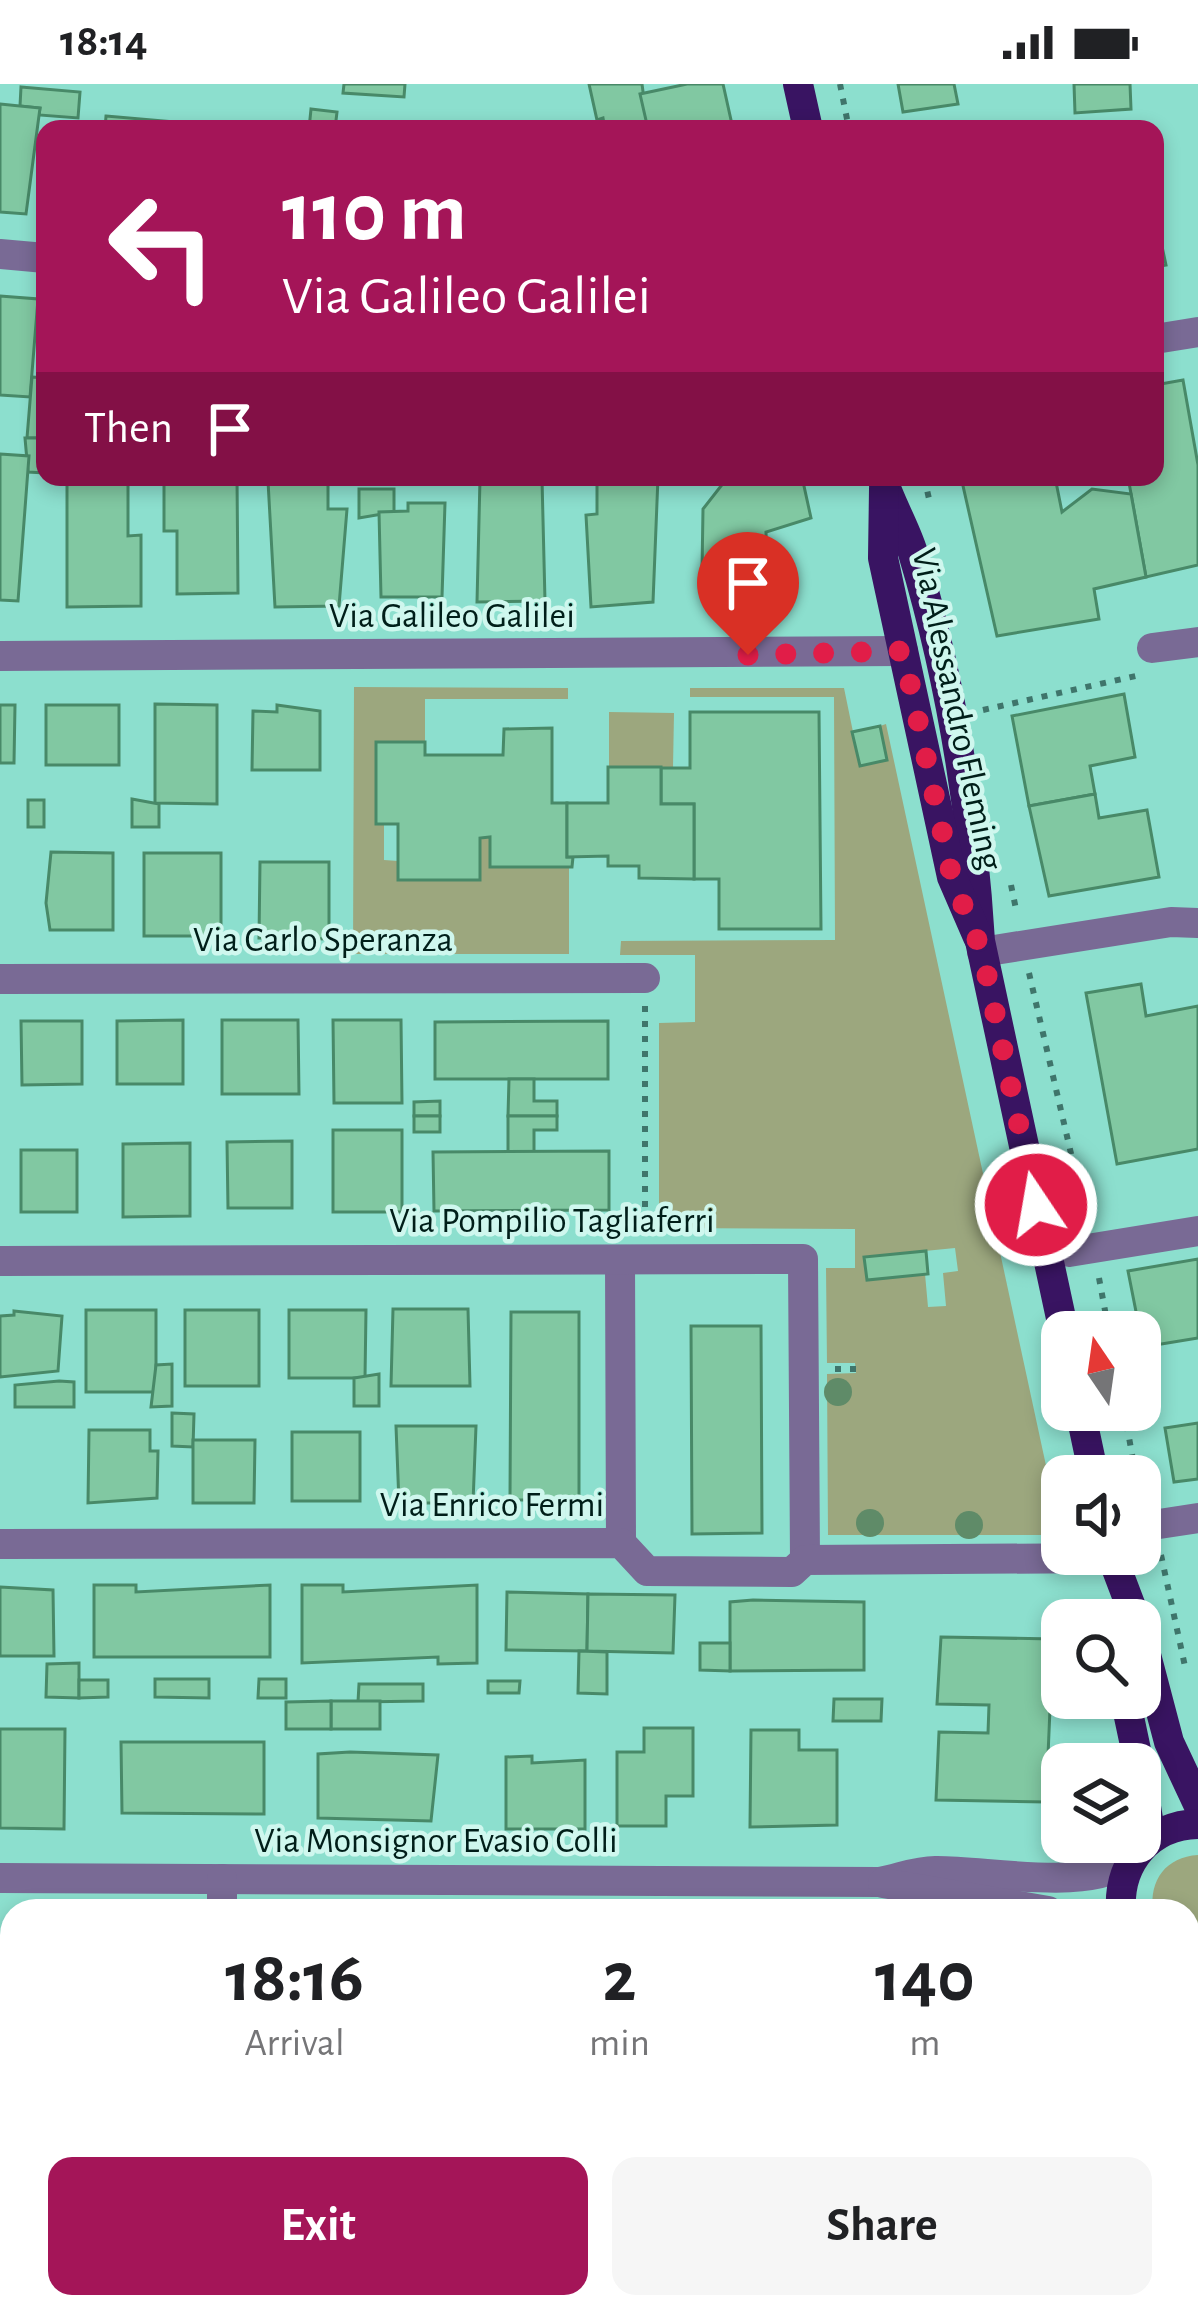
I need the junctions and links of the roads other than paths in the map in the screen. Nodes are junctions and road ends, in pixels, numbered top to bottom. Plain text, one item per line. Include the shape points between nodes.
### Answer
1 (798, 84) edge
2 (806, 120) edge
3 (0, 254) edge
4 (36, 257) edge
5 (1198, 332) edge
6 (1164, 338) edge
7 (882, 486) edge
8 (886, 486) edge
9 (1198, 642) edge
10 (1152, 648) road end
11 (903, 651) junction
12 (0, 656) edge
13 (1198, 923) edge
14 (982, 952) junction
15 (645, 978) road end
16 (0, 980) edge
17 (1198, 1231) edge
18 (1081, 1250) road end
19 (633, 1260) junction
20 (0, 1261) edge
21 (1059, 1311) edge
22 (1198, 1518) edge
23 (1161, 1524) edge
24 (0, 1544) edge
25 (621, 1544) junction
26 (1041, 1557) edge
27 (805, 1560) junction
28 (1161, 1712) edge
29 (1198, 1804) edge
30 (1198, 1824) edge
31 (1161, 1833) edge
32 (1125, 1863) edge
33 (1130, 1863) edge
34 (0, 1878) edge
35 (221, 1879) junction
36 (869, 1896) edge
37 (222, 1899) edge
38 (905, 1899) edge
39 (1121, 1899) edge

1 - 2 main road
3 - 4 street
5 - 6 street
7 - 11 main road, Via Alessandro Fleming via 881,548
8 - 14 main road, Via Alessandro Fleming via 913,551 949,699 980,880
9 - 10 street
11 - 12 street, Via Galileo Galilei
11 - 14 main road, Via Alessandro Fleming via 952,877
13 - 14 street
14 - 21 main road, Via Alessandro Fleming
15 - 16 street, Via Carlo Speranza
17 - 18 street
19 - 20 street, Via Pompilio Tagliaferri
19 - 25 street
19 - 27 street, Via Pompilio Tagliaferri via 803,1259
22 - 23 street
24 - 25 street, Via Enrico Fermi
25 - 27 street, Via Enrico Fermi via 647,1570 792,1572
26 - 27 street, Via Enrico Fermi
28 - 29 main road
30 - 31 main road
32 - 36 street, Via Monsignor Evasio Colli via 1088,1877 933,1870
33 - 39 main road
34 - 35 street, Via Monsignor Evasio Colli
35 - 36 street, Via Monsignor Evasio Colli
35 - 37 street
36 - 38 street, Via Monsignor Evasio Colli

